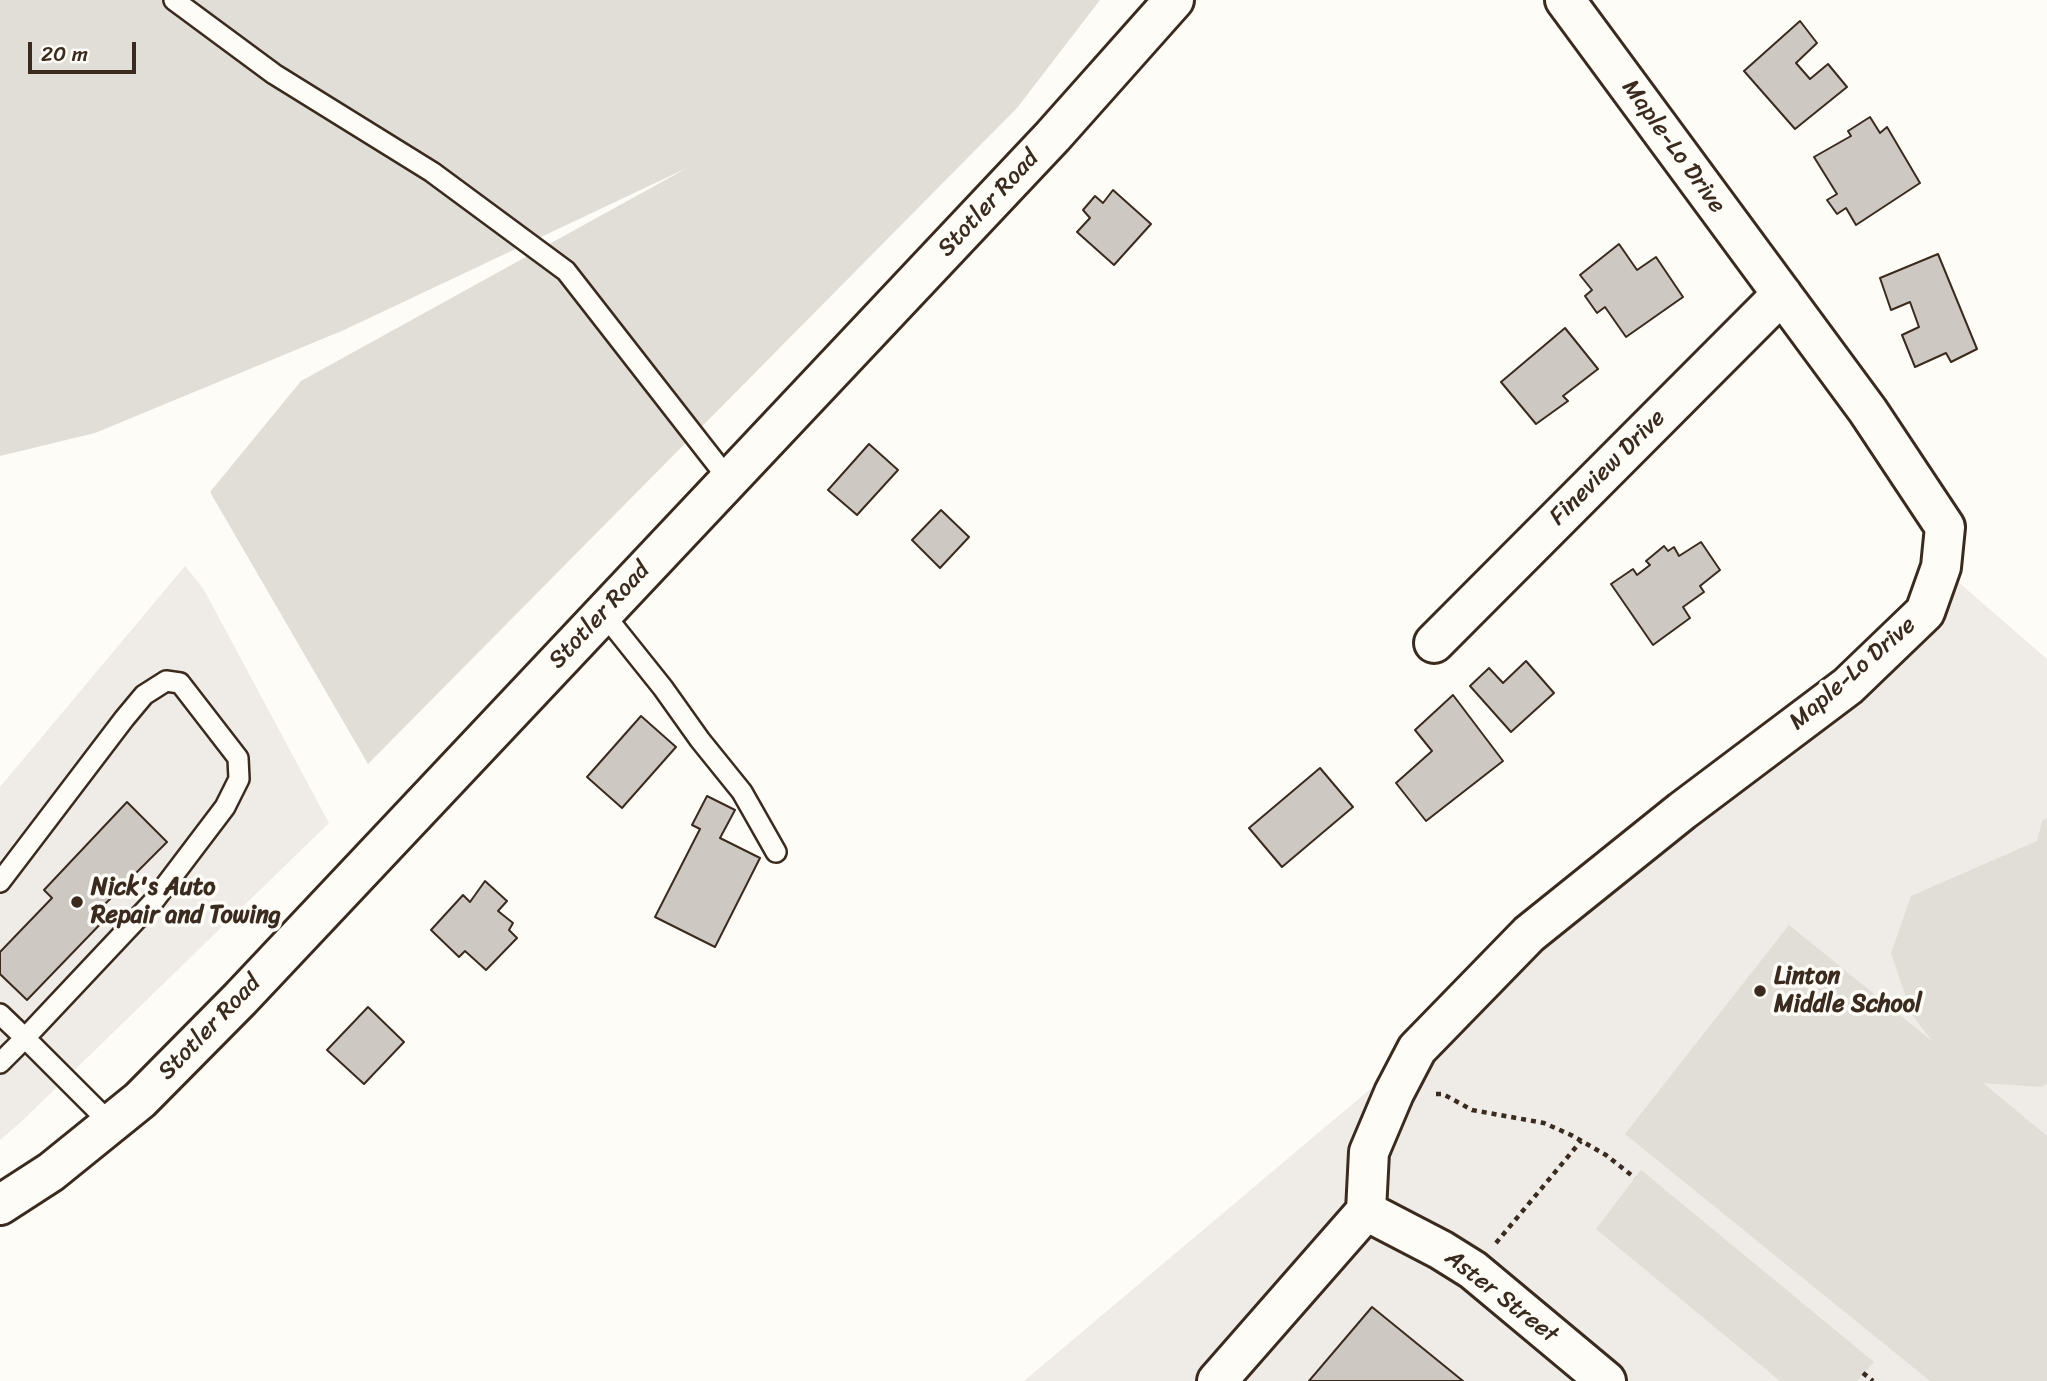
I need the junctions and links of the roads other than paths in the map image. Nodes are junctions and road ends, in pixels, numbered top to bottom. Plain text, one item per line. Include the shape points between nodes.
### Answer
1 (174, 0) edge
2 (1174, 0) edge
3 (1565, 0) edge
4 (1782, 293) junction
5 (729, 480) junction
6 (603, 613) junction
7 (1434, 643) dead end
8 (776, 852) dead end
9 (0, 882) edge
10 (0, 1014) edge
11 (25, 1038) junction
12 (0, 1063) edge
13 (111, 1124) junction
14 (0, 1205) edge
15 (1366, 1211) junction
16 (1217, 1381) edge
17 (1606, 1381) edge

1 - 5 lane via 274,74 432,172 566,271
2 - 5 street, Stotler Road via 1053,136
3 - 4 street, Maple-Lo Drive
4 - 7 street, Fineview Drive
4 - 15 street, Maple-Lo Drive via 1945,527 1941,567 1925,612 1848,686 1529,934 1416,1049 1369,1152
5 - 6 street, Stotler Road
6 - 8 lane via 742,792
6 - 13 street, Stotler Road via 240,999
9 - 11 lane via 124,719 144,695 166,681 180,683 238,758 239,779 225,807 153,902
10 - 11 lane
11 - 12 lane
11 - 13 lane
13 - 14 street, Stotler Road
15 - 16 street
15 - 17 street, Aster Street via 1473,1270

